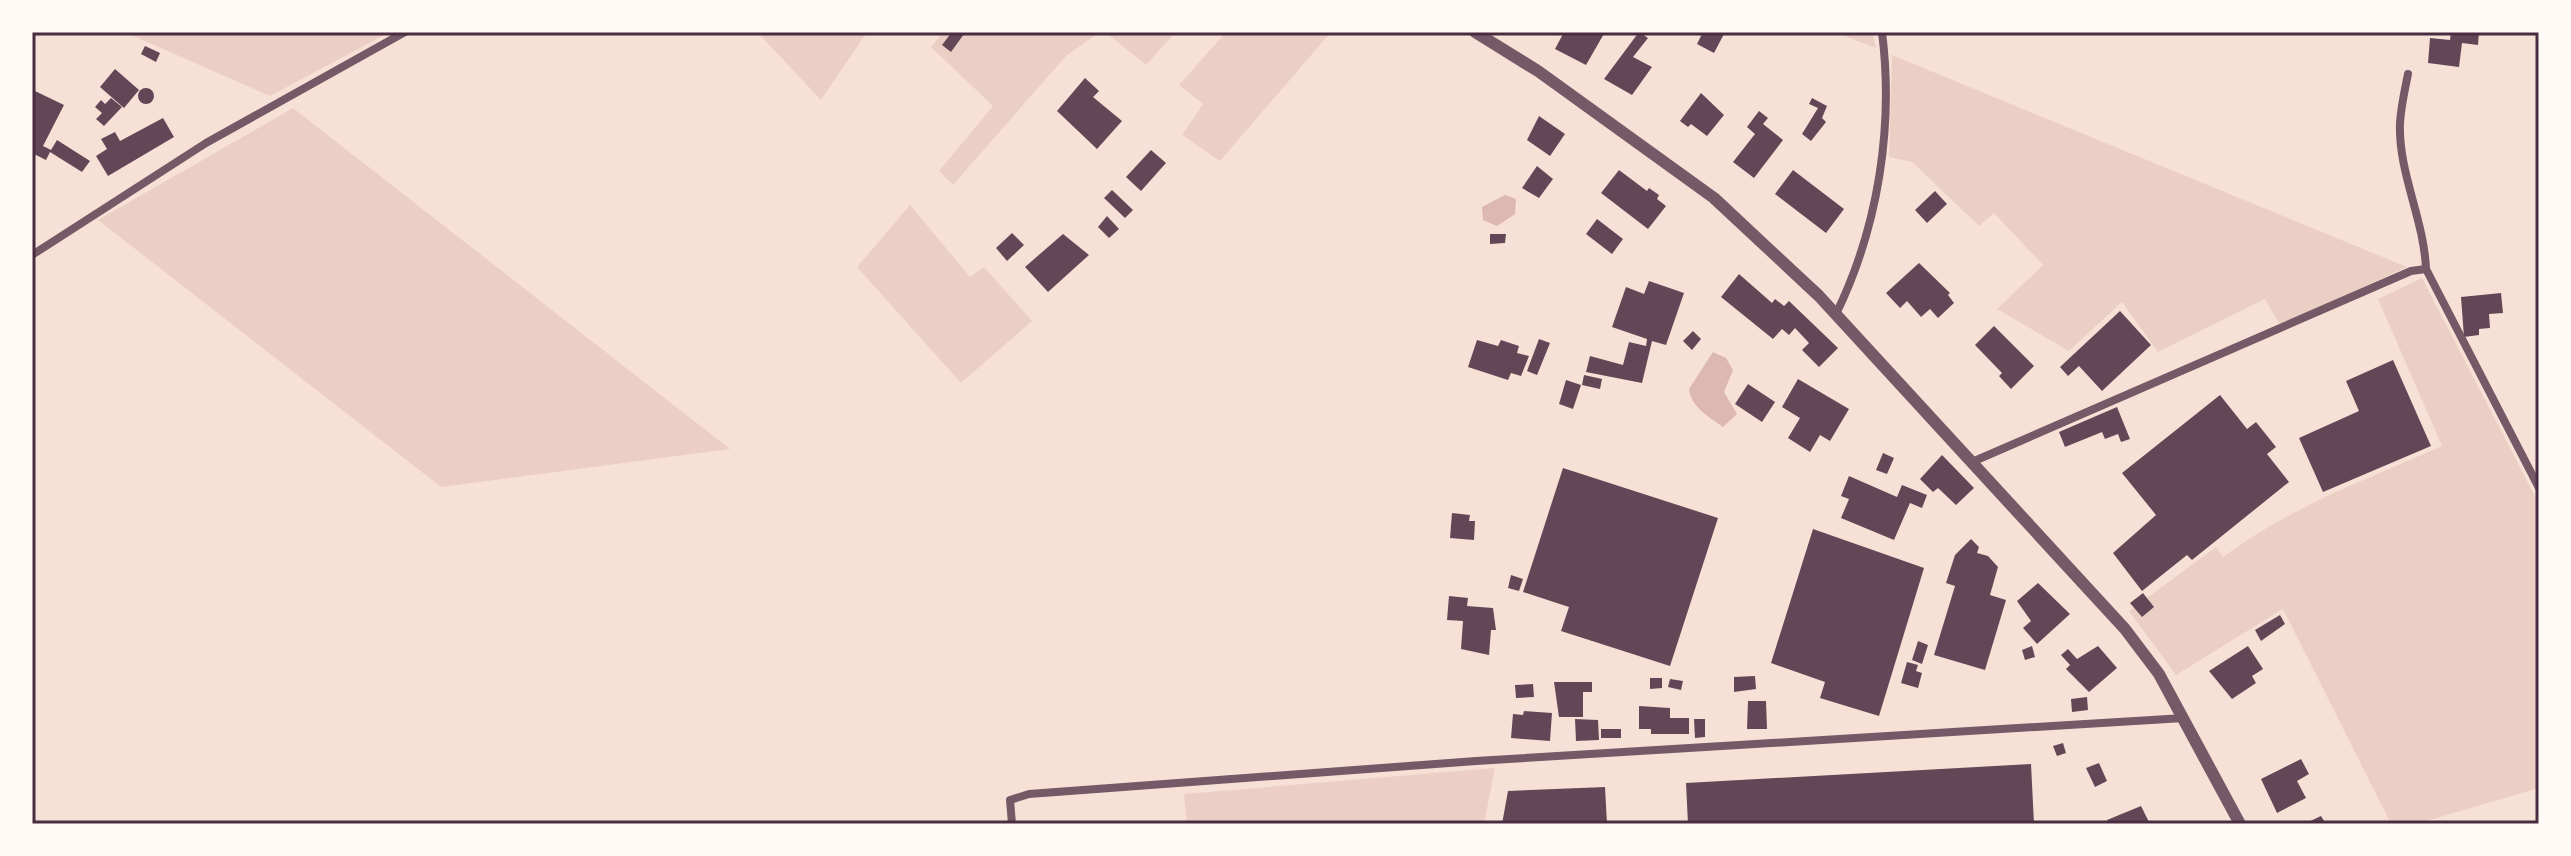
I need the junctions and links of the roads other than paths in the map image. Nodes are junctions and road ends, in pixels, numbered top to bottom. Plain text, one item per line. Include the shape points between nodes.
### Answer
1 (405, 32) edge
2 (1475, 32) edge
3 (1882, 32) edge
4 (2408, 74) dead end
5 (32, 255) edge
6 (2426, 269) junction
7 (1836, 314) junction
8 (1972, 462) junction
9 (2539, 488) edge
10 (2185, 718) junction
11 (1012, 824) edge
12 (2240, 824) edge

1 - 5 street via 206,143
2 - 7 street via 1550,79 1714,198
3 - 7 street via 1881,172 1853,279
4 - 6 street via 2400,123
6 - 8 street via 2411,271
6 - 9 street
7 - 8 street
8 - 10 street via 2125,629
10 - 11 street via 1029,794 1010,800
10 - 12 street

